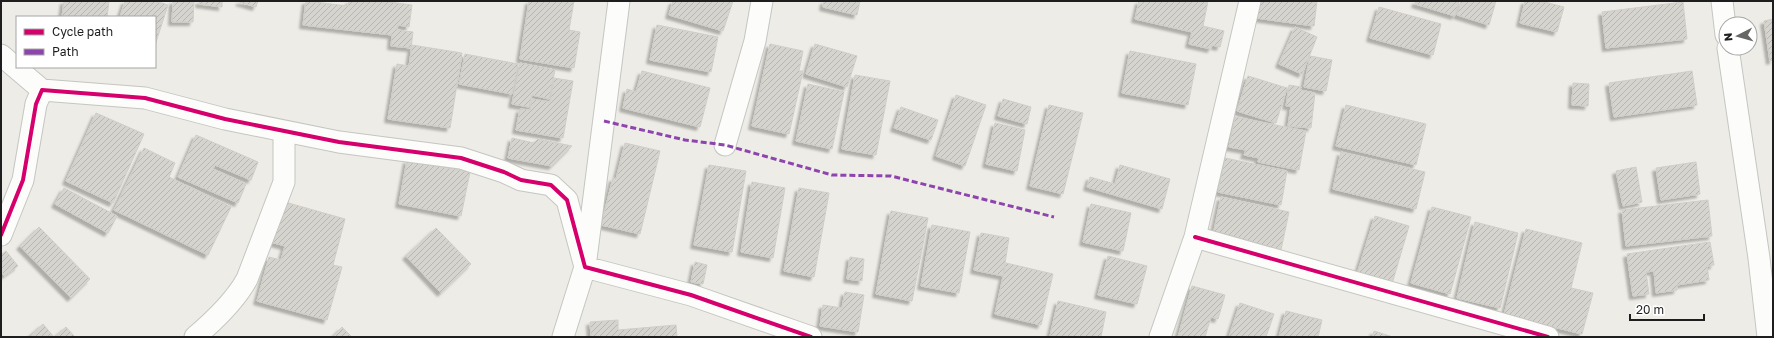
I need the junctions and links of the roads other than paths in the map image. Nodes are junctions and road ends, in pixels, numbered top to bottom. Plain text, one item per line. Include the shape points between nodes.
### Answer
1 (619, 1) edge
2 (762, 1) edge
3 (1250, 1) edge
4 (1722, 1) edge
5 (1724, 16) edge
6 (1, 55) edge
7 (1729, 56) edge
8 (16, 68) edge
9 (16, 68) edge
10 (42, 90) junction
11 (284, 130) junction
12 (725, 145) dead end
13 (1, 235) edge
14 (1195, 237) junction
15 (1766, 260) edge
16 (585, 267) junction
17 (195, 337) edge
18 (562, 337) edge
19 (811, 337) edge
20 (1160, 337) edge
21 (1548, 337) edge
22 (1768, 337) edge

1 - 16 street
2 - 12 street via 755,41
3 - 14 street
4 - 5 street
6 - 9 street
7 - 15 street
8 - 10 street
10 - 11 street via 145,98 225,119
10 - 13 street via 36,104 23,180
11 - 16 street via 339,142 461,158 521,180 551,185 568,200
11 - 17 street via 284,182 247,279 231,302
14 - 20 street
14 - 21 street
15 - 22 street
16 - 18 street
16 - 19 street via 691,295

